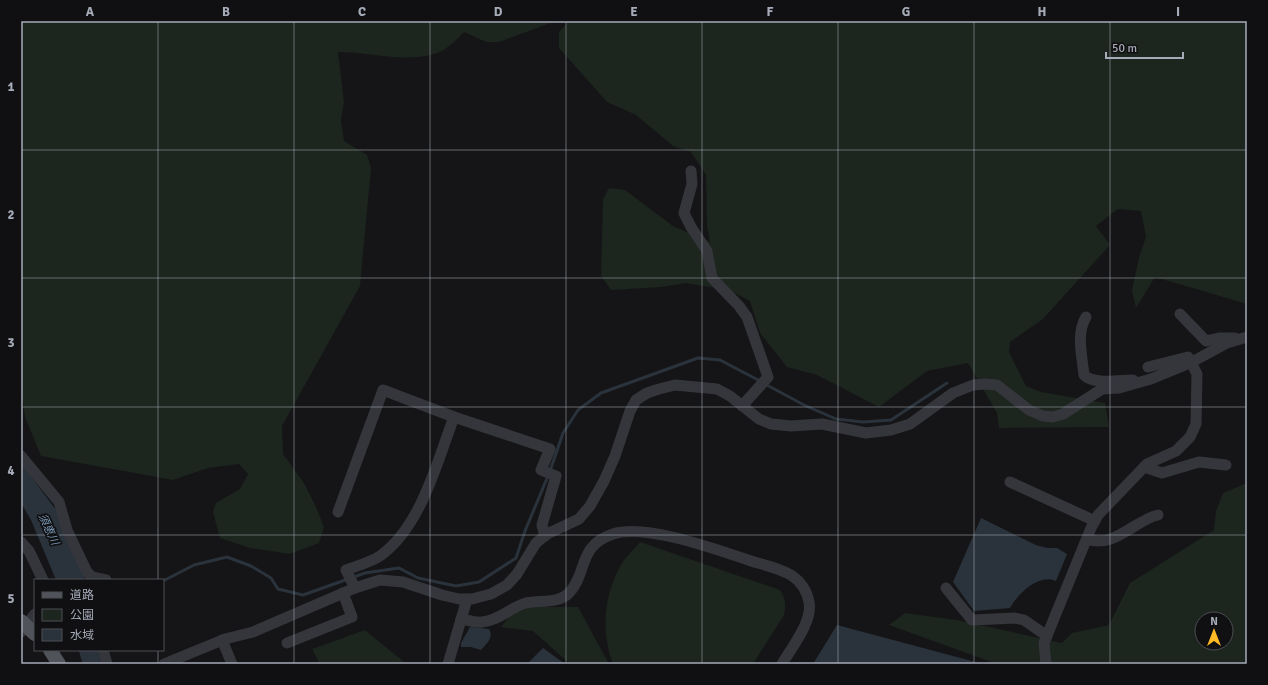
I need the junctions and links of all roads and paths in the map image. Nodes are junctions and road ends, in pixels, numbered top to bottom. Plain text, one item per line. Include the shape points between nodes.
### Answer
1 (692, 171) dead end
2 (1180, 314) dead end
3 (1086, 317) dead end
4 (1244, 338) edge
5 (1190, 363) junction
6 (1148, 367) dead end
7 (1144, 381) junction
8 (742, 406) junction
9 (454, 417) junction
10 (21, 456) edge
11 (1226, 465) dead end
12 (1144, 467) junction
13 (1010, 482) dead end
14 (338, 512) dead end
15 (1158, 515) dead end
16 (1095, 521) junction
17 (545, 536) junction
18 (1087, 539) junction
19 (21, 542) edge
20 (43, 579) edge
21 (99, 579) edge
22 (355, 588) junction
23 (946, 588) dead end
24 (343, 593) junction
25 (467, 598) junction
26 (461, 619) junction
27 (1047, 636) junction
28 (222, 640) junction
29 (287, 643) dead end
30 (51, 651) edge
31 (103, 651) edge
32 (59, 664) edge
33 (107, 664) edge
34 (164, 664) edge
35 (232, 664) edge
36 (448, 664) edge
37 (782, 664) edge
38 (1046, 664) edge

1 - 8 street via 692,184 684,212 707,251 712,278 747,317 768,377
2 - 4 street via 1206,341 1230,337
3 - 7 street via 1080,335 1084,374 1087,378
4 - 5 street
5 - 6 street via 1188,357
5 - 7 street
5 - 12 street via 1197,374 1196,424 1190,437 1176,451
7 - 8 street via 1119,388 1102,389 1063,414 1053,416 1043,416 1029,410 997,385 973,385 953,393 910,424 891,430 866,433 822,424 770,424
8 - 17 street via 717,389 700,386 675,385 647,393 636,400 615,456 590,506 579,519
9 - 14 street via 383,390
9 - 17 street via 550,449 542,470 556,476 542,525
9 - 22 street via 417,512 400,538 379,556 346,570
10 - 21 street via 59,502 68,530 87,572
11 - 12 street via 1199,462 1162,473
12 - 16 street via 1124,486
13 - 16 street
15 - 18 street via 1107,540 1095,542
16 - 18 street
17 - 25 street via 536,543 518,574 507,585 491,594
18 - 27 street
19 - 20 street via 29,551
22 - 24 street
22 - 25 street via 380,580 392,580 442,595
23 - 27 street via 972,620 1015,618 1024,620
24 - 28 street via 253,632
24 - 29 street via 352,617
25 - 26 street
26 - 36 street
26 - 37 street via 481,623 525,604 561,598 574,587 587,556 598,542 612,534 634,531 683,539 782,571 798,580 805,590 810,611 808,620
27 - 38 street via 1044,643
28 - 34 street
28 - 35 street
30 - 32 main road
31 - 33 street

